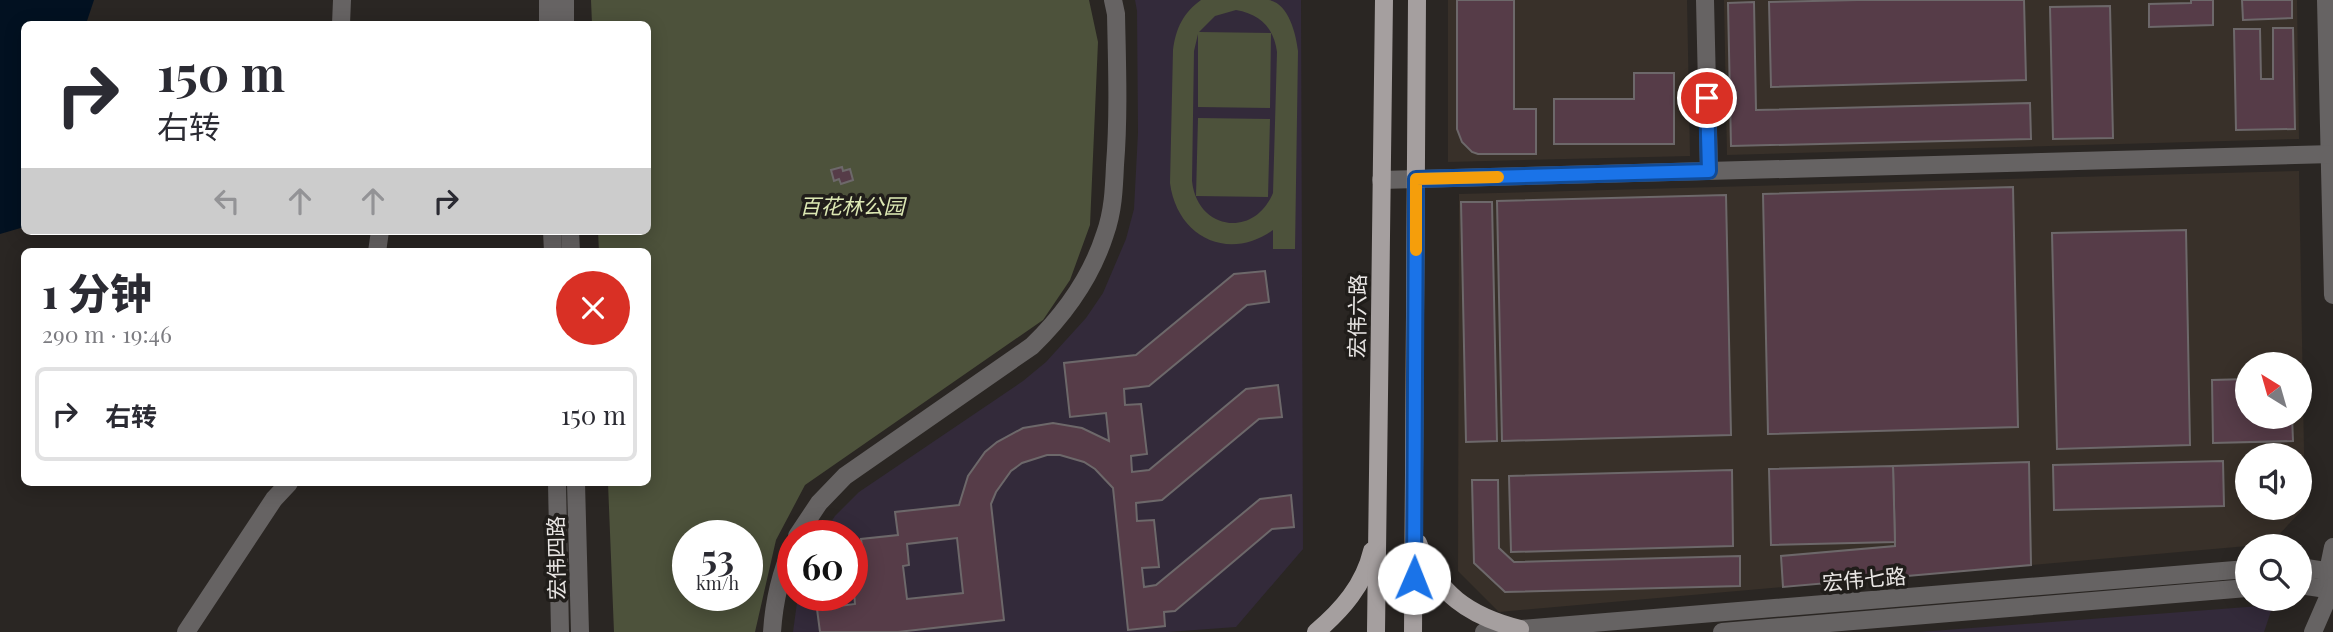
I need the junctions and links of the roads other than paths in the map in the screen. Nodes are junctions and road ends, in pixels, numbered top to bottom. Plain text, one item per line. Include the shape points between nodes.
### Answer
1 (342, 0) edge
2 (548, 0) edge
3 (565, 0) edge
4 (1113, 0) edge
5 (1384, 0) edge
6 (1417, 0) edge
7 (1705, 0) edge
8 (2326, 0) edge
9 (341, 21) edge
10 (548, 21) edge
11 (565, 21) edge
12 (2331, 154) edge
13 (1709, 171) junction
14 (1416, 179) junction
15 (1381, 180) junction
16 (2333, 295) edge
17 (286, 486) edge
18 (557, 486) edge
19 (576, 486) edge
20 (808, 520) edge
21 (1376, 534) junction
22 (1415, 535) junction
23 (2333, 547) edge
24 (2235, 570) edge
25 (2312, 572) edge
26 (2331, 581) edge
27 (2312, 583) edge
28 (2235, 588) edge
29 (777, 591) edge
30 (1520, 629) junction
31 (186, 632) edge
32 (560, 632) edge
33 (580, 632) edge
34 (772, 632) edge
35 (1316, 632) edge
36 (1376, 632) edge
37 (1413, 632) edge
38 (1484, 632) edge
39 (1722, 632) edge
40 (2313, 632) edge

1 - 9 street
2 - 10 street
3 - 11 street
4 - 20 street via 1117,133 1113,206 1084,283 1032,346 845,476
5 - 15 main road, 宏伟六路
6 - 14 main road
7 - 13 street
8 - 12 street
12 - 13 street
12 - 16 street
13 - 14 street
14 - 15 street
14 - 22 main road
15 - 21 main road, 宏伟六路
17 - 31 street
18 - 32 street, 宏伟四路
19 - 33 street, 宏伟四路
21 - 35 main road via 1355,591
21 - 36 main road, 宏伟六路
22 - 30 main road via 1426,563 1457,601 1491,621
22 - 37 main road
23 - 26 street
24 - 30 street, 宏伟七路
25 - 26 street
26 - 27 street
26 - 40 street
28 - 39 street, 宏伟七路
29 - 34 street
30 - 38 street, 宏伟七路

